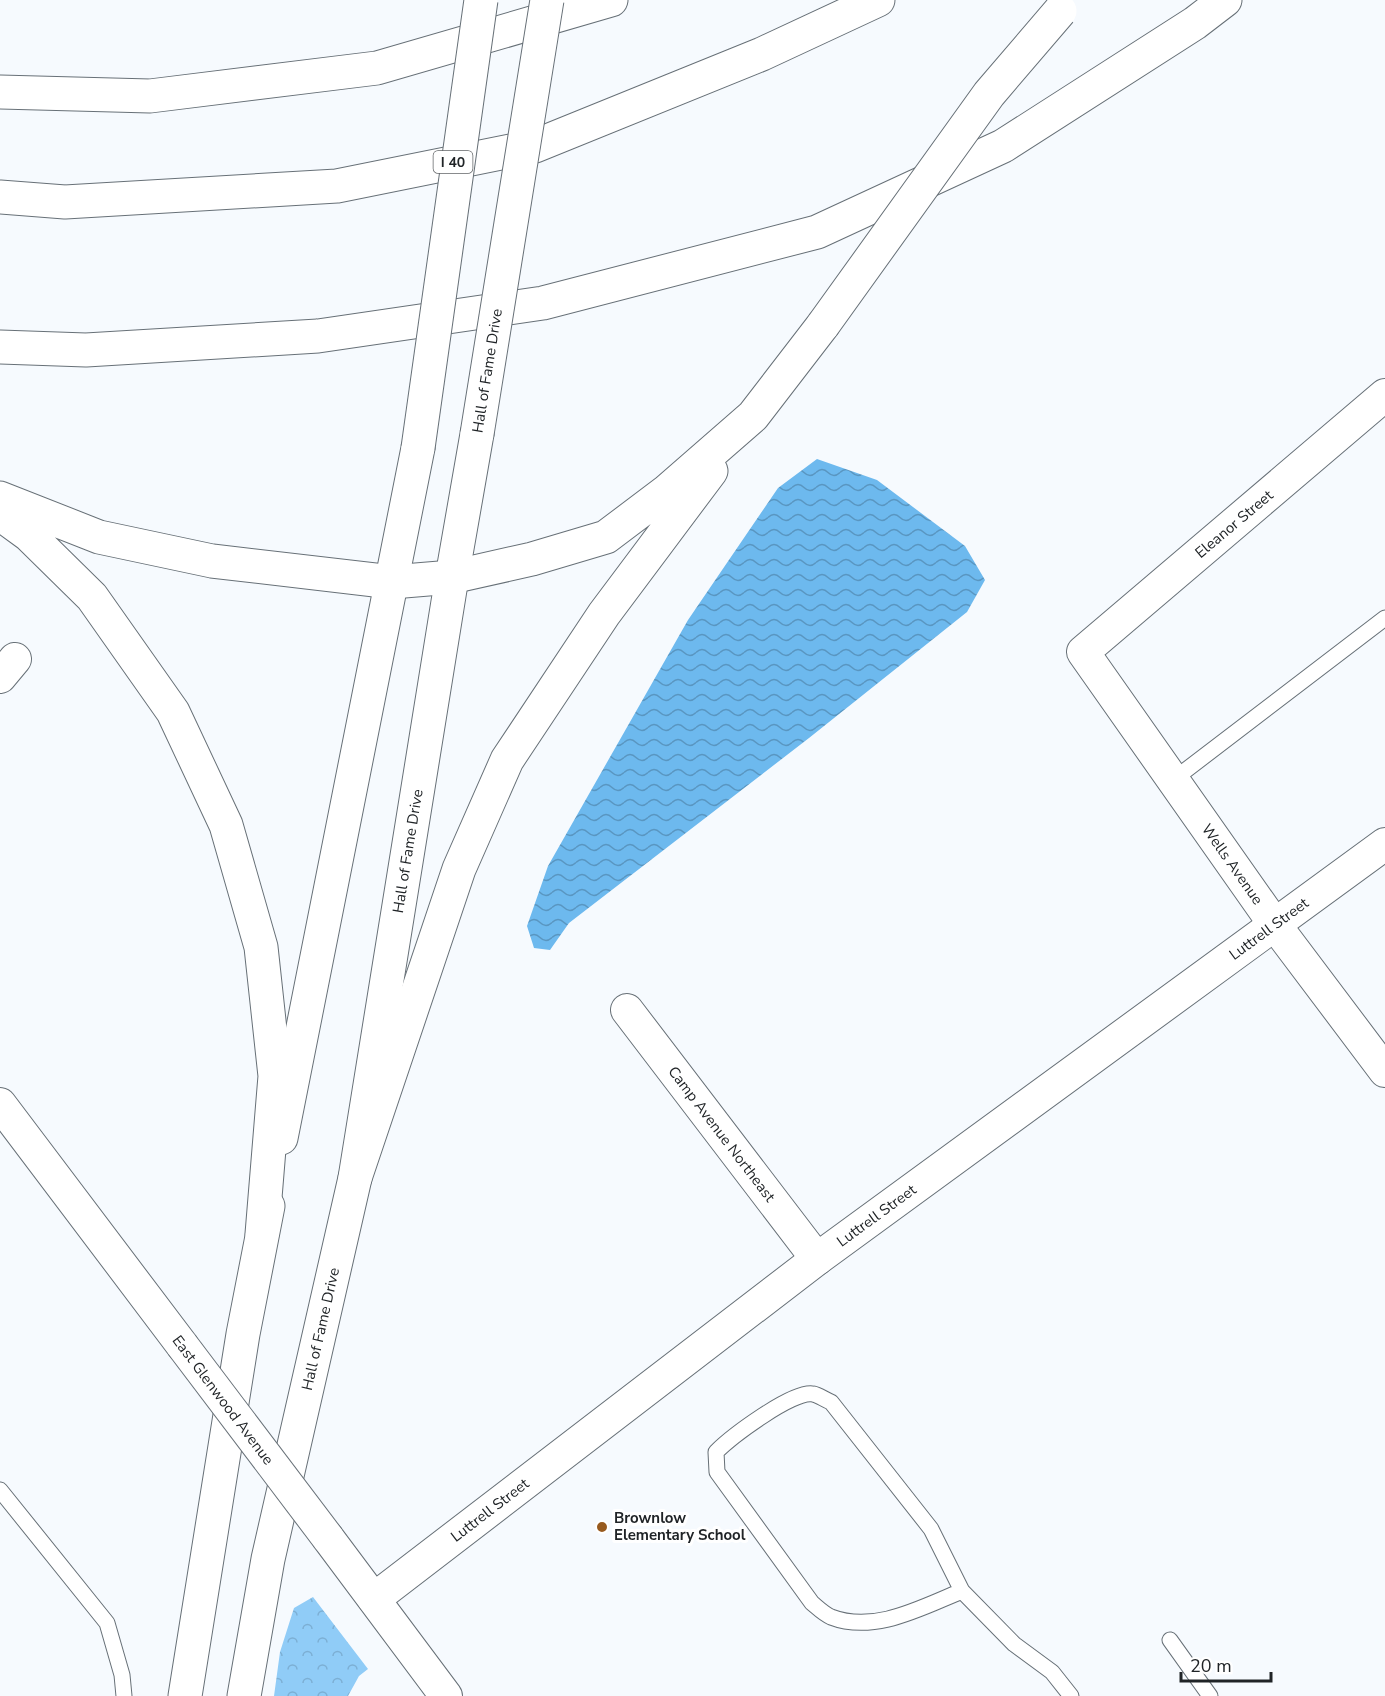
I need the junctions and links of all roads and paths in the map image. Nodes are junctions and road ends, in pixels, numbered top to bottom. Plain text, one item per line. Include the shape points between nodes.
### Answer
1 (481, 0) edge
2 (547, 0) edge
3 (611, 0) edge
4 (878, 0) edge
5 (1225, 0) edge
6 (1066, 6) edge
7 (0, 92) edge
8 (0, 197) edge
9 (0, 347) edge
10 (1385, 395) edge
11 (753, 416) junction
12 (0, 498) edge
13 (0, 514) edge
14 (452, 577) junction
15 (392, 582) junction
16 (1385, 618) edge
17 (1083, 652) joint
18 (1173, 780) junction
19 (1385, 844) edge
20 (1275, 925) junction
21 (627, 1010) dead end
22 (1385, 1071) edge
23 (0, 1104) edge
24 (355, 1178) junction
25 (262, 1234) junction
26 (817, 1259) junction
27 (0, 1490) edge
28 (962, 1591) junction
29 (374, 1599) junction
30 (1170, 1640) dead end
31 (124, 1696) edge
32 (185, 1696) edge
33 (244, 1696) edge
34 (446, 1696) edge
35 (1071, 1696) edge
36 (1210, 1696) edge

1 - 15 main road, bridge via 418,448
2 - 14 main road, Hall of Fame Drive, bridge
3 - 7 main road via 377,68 150,96
4 - 8 main road, I 40 via 762,54 535,146 337,186 65,202
5 - 9 main road via 1196,23 1003,146 817,232 543,303 318,336 86,350
6 - 11 main road, bridge via 989,94
10 - 17 street, Eleanor Street
11 - 14 main road via 667,491 606,537
11 - 24 main road via 604,614 507,760 459,869
12 - 15 main road via 99,537 212,561
13 - 25 main road via 29,535 92,597 173,712 226,825 261,947 275,1076
14 - 15 main road
14 - 24 main road, Hall of Fame Drive
15 - 25 main road
16 - 18 lane
17 - 18 street, Wells Avenue
18 - 20 street, Wells Avenue
19 - 20 street, Luttrell Street
20 - 22 street, Wells Avenue
20 - 26 street, Luttrell Street
21 - 26 street, Camp Avenue Northeast
23 - 29 street, East Glenwood Avenue, bridge
24 - 33 main road, Hall of Fame Drive via 268,1559
25 - 32 main road
26 - 29 street, Luttrell Street
27 - 31 lane via 107,1623
28 - 28 lane via 931,1529 831,1402 812,1394 792,1399 732,1437 716,1452 717,1472 812,1603 829,1616 850,1622 893,1619
28 - 35 lane via 1014,1644 1052,1672
29 - 34 street, East Glenwood Avenue
30 - 36 lane

